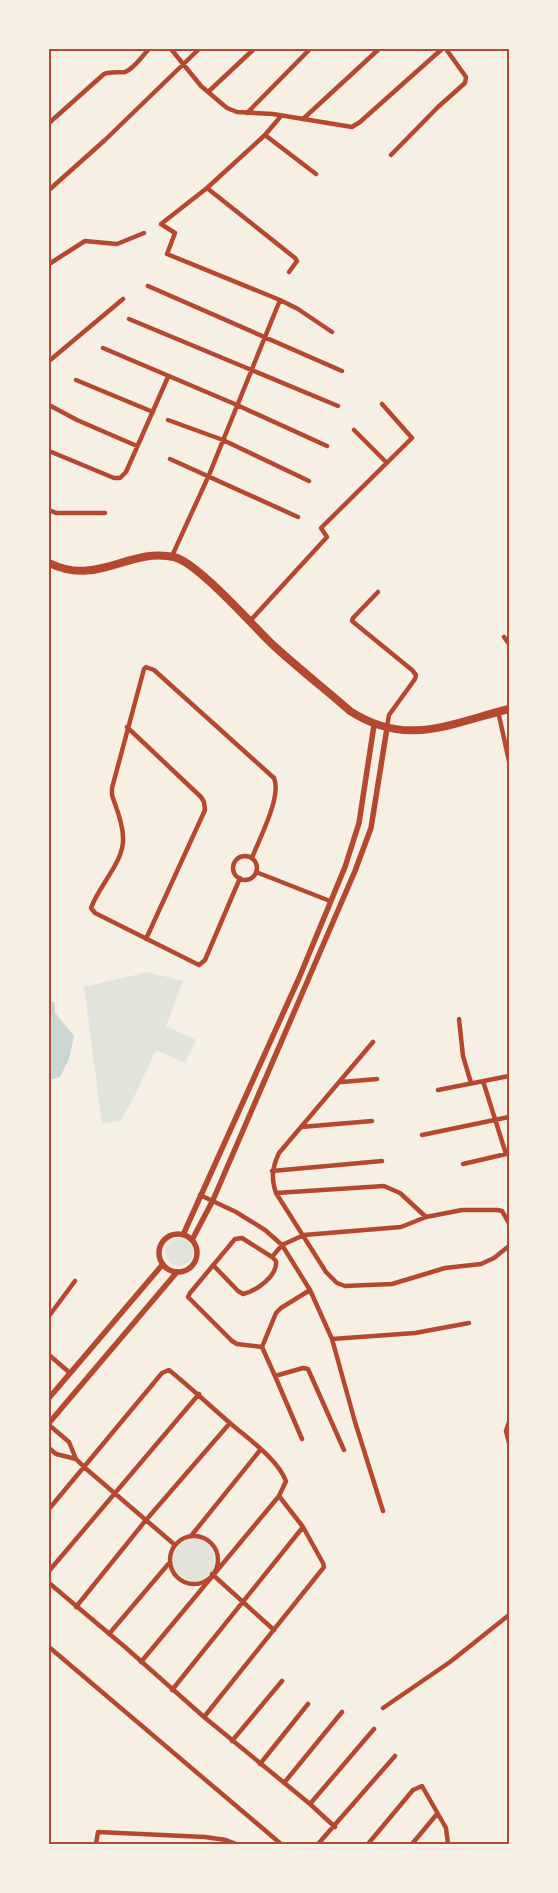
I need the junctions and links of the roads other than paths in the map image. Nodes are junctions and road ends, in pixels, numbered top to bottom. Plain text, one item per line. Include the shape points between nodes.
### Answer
1 (149, 49) edge
2 (171, 49) edge
3 (199, 49) edge
4 (254, 49) edge
5 (310, 49) edge
6 (379, 49) edge
7 (444, 49) edge
8 (183, 65) junction
9 (208, 92) junction
10 (247, 113) junction
11 (281, 116) junction
12 (303, 119) junction
13 (49, 123) edge
14 (266, 135) junction
15 (391, 155) dead end
16 (316, 174) dead end
17 (207, 188) junction
18 (49, 190) edge
19 (144, 233) dead end
20 (49, 264) edge
21 (290, 272) dead end
22 (148, 286) dead end
23 (123, 299) dead end
24 (280, 300) junction
25 (129, 319) dead end
26 (332, 332) dead end
27 (264, 336) junction
28 (103, 348) dead end
29 (49, 361) edge
30 (251, 369) junction
31 (342, 371) dead end
32 (168, 377) junction
33 (76, 380) dead end
34 (382, 404) dead end
35 (237, 405) junction
36 (49, 406) edge
37 (338, 406) dead end
38 (153, 412) junction
39 (168, 420) dead end
40 (354, 430) dead end
41 (223, 440) junction
42 (137, 446) junction
43 (327, 446) dead end
44 (49, 450) edge
45 (170, 459) dead end
46 (387, 463) junction
47 (209, 475) junction
48 (309, 481) dead end
49 (49, 510) edge
50 (105, 513) dead end
51 (298, 517) dead end
52 (172, 556) junction
53 (49, 563) edge
54 (378, 592) dead end
55 (250, 622) junction
56 (504, 637) dead end
57 (509, 644) edge
58 (509, 708) edge
59 (498, 711) junction
60 (374, 724) junction
61 (128, 727) junction
62 (387, 728) junction
63 (509, 761) edge
64 (252, 858) junction
65 (343, 870) junction
66 (256, 872) junction
67 (354, 874) junction
68 (240, 878) junction
69 (330, 901) junction
70 (323, 918) junction
71 (332, 923) junction
72 (146, 939) junction
73 (299, 978) junction
74 (307, 982) junction
75 (459, 1019) dead end
76 (373, 1042) dead end
77 (509, 1076) edge
78 (377, 1079) dead end
79 (483, 1081) junction
80 (342, 1082) junction
81 (471, 1083) junction
82 (438, 1090) dead end
83 (509, 1117) edge
84 (372, 1121) dead end
85 (496, 1121) junction
86 (301, 1127) junction
87 (422, 1134) dead end
88 (382, 1161) dead end
89 (463, 1164) dead end
90 (272, 1171) junction
91 (276, 1193) junction
92 (200, 1195) junction
93 (213, 1200) junction
94 (426, 1216) junction
95 (509, 1223) edge
96 (183, 1235) junction
97 (304, 1235) junction
98 (192, 1240) junction
99 (282, 1245) junction
100 (509, 1246) edge
101 (272, 1257) junction
102 (163, 1264) junction
103 (213, 1265) junction
104 (177, 1272) junction
105 (75, 1281) dead end
106 (310, 1290) junction
107 (49, 1316) edge
108 (469, 1323) dead end
109 (332, 1339) junction
110 (262, 1347) junction
111 (49, 1355) edge
112 (70, 1373) junction
113 (275, 1376) junction
114 (199, 1394) junction
115 (49, 1398) edge
116 (509, 1422) edge
117 (230, 1423) junction
118 (49, 1424) edge
119 (302, 1439) dead end
120 (509, 1443) edge
121 (49, 1448) edge
122 (262, 1450) junction
123 (344, 1450) dead end
124 (76, 1459) junction
125 (84, 1466) junction
126 (115, 1494) junction
127 (279, 1496) junction
128 (49, 1509) edge
129 (383, 1511) dead end
130 (146, 1520) junction
131 (303, 1527) junction
132 (191, 1536) junction
133 (175, 1545) junction
134 (170, 1562) junction
135 (49, 1571) edge
136 (213, 1575) junction
137 (49, 1583) edge
138 (243, 1600) junction
139 (76, 1607) junction
140 (509, 1616) edge
141 (274, 1630) junction
142 (109, 1634) junction
143 (49, 1647) edge
144 (141, 1662) junction
145 (282, 1681) dead end
146 (172, 1690) junction
147 (308, 1704) dead end
148 (383, 1708) dead end
149 (342, 1712) dead end
150 (204, 1717) junction
151 (374, 1729) dead end
152 (232, 1741) junction
153 (395, 1756) dead end
154 (260, 1764) junction
155 (284, 1783) junction
156 (310, 1804) junction
157 (437, 1814) junction
158 (335, 1827) junction
159 (96, 1844) edge
160 (236, 1844) edge
161 (281, 1844) edge
162 (318, 1844) edge
163 (368, 1844) edge
164 (412, 1844) edge
165 (448, 1844) edge

1 - 13 street via 131,69 104,74
2 - 8 street
3 - 8 street
4 - 9 street
5 - 10 street
6 - 12 street
7 - 12 street via 352,127
7 - 15 street via 466,77 465,83
8 - 9 street
8 - 18 street
9 - 10 street via 227,108
10 - 11 street
11 - 12 street
11 - 14 street
14 - 16 street
14 - 17 street
17 - 21 street via 295,258 297,261
17 - 24 street via 161,224 176,233 166,254
19 - 20 street via 117,244 85,241
22 - 27 street
23 - 29 street
24 - 26 street
24 - 27 street
25 - 30 street
27 - 30 street
27 - 31 street
28 - 32 street
30 - 35 street
30 - 37 street
32 - 35 street
32 - 38 street
33 - 38 street
34 - 46 street via 412,438
35 - 41 street
35 - 43 street
36 - 42 street
38 - 42 street
39 - 41 street
40 - 46 street
41 - 47 street
41 - 48 street
42 - 44 street via 120,478
45 - 47 street
46 - 55 street via 321,528 327,537
47 - 51 street
47 - 52 street
49 - 50 street via 56,513
52 - 53 highway via 141,558 91,571 63,569
52 - 55 highway via 210,582
54 - 62 street via 352,621 416,675 389,715
55 - 60 highway via 350,712
56 - 57 street
58 - 59 highway
59 - 62 highway via 464,722 419,730
59 - 63 street
60 - 62 highway
60 - 65 street via 359,823
61 - 64 street via 144,669 150,667 274,778 273,803
61 - 72 street via 112,788 124,835 123,844 91,908 95,914
61 - 72 street via 201,796 205,806
62 - 67 street via 371,828
64 - 66 street
64 - 68 street via 239,857 235,862 233,868
65 - 67 street
65 - 69 street
66 - 68 street via 249,879
66 - 69 street
67 - 71 street
68 - 72 street via 203,963 194,964
69 - 70 street
70 - 71 street
70 - 73 street
71 - 74 street
73 - 74 street
73 - 92 street
74 - 93 street
75 - 81 street via 463,1056
76 - 80 street
77 - 79 street
78 - 80 street
79 - 81 street
79 - 85 street
80 - 86 street
81 - 82 street
83 - 85 street
84 - 86 street
85 - 87 street
85 - 89 street via 506,1154
86 - 90 street via 279,1153
88 - 90 street
90 - 91 street
91 - 94 street via 384,1186 400,1194
91 - 97 street
92 - 93 street
92 - 96 street
93 - 98 street
93 - 99 street via 265,1230
94 - 95 street via 462,1210 497,1210
94 - 97 street via 401,1227
96 - 98 street
96 - 102 street via 171,1236 162,1242 159,1254
97 - 99 street
97 - 100 street via 326,1272 345,1286 392,1284 445,1268 481,1264
98 - 104 street via 196,1259 186,1270
99 - 101 street
99 - 106 street
101 - 103 street via 239,1238
101 - 103 street via 277,1266 272,1276 243,1294
102 - 104 street
102 - 112 street
103 - 110 street via 188,1296 237,1344
104 - 118 street
105 - 107 street
106 - 109 street
106 - 110 street via 276,1313
108 - 109 street via 415,1333
109 - 129 street
110 - 113 street
111 - 112 street
112 - 115 street
113 - 119 street
113 - 123 street via 308,1369
114 - 117 street
114 - 125 street via 169,1370 162,1373
114 - 126 street
116 - 120 street via 506,1431
117 - 122 street
117 - 130 street
118 - 124 street via 68,1442
121 - 124 street via 56,1454
122 - 127 street via 284,1474 286,1480
122 - 132 street
124 - 125 street
125 - 126 street
125 - 128 street
126 - 130 street
126 - 135 street
127 - 131 street
127 - 136 street
130 - 133 street
130 - 139 street
131 - 138 street
131 - 141 street via 324,1567
132 - 133 street
132 - 136 street via 209,1541 216,1551
133 - 134 street
134 - 136 street via 174,1574 184,1582 196,1584
134 - 142 street
136 - 138 street
136 - 144 street
137 - 139 street
138 - 141 street
138 - 146 street
139 - 142 street
140 - 148 street
141 - 150 street
142 - 144 street
143 - 161 street
144 - 146 street
145 - 152 street
146 - 150 street
147 - 154 street
149 - 155 street
150 - 152 street
151 - 156 street
152 - 154 street
153 - 158 street
154 - 155 street
155 - 156 street
156 - 158 street
157 - 163 street via 422,1786 414,1790
157 - 164 street
157 - 165 street via 446,1828
158 - 162 street
159 - 160 street via 98,1832 205,1838

